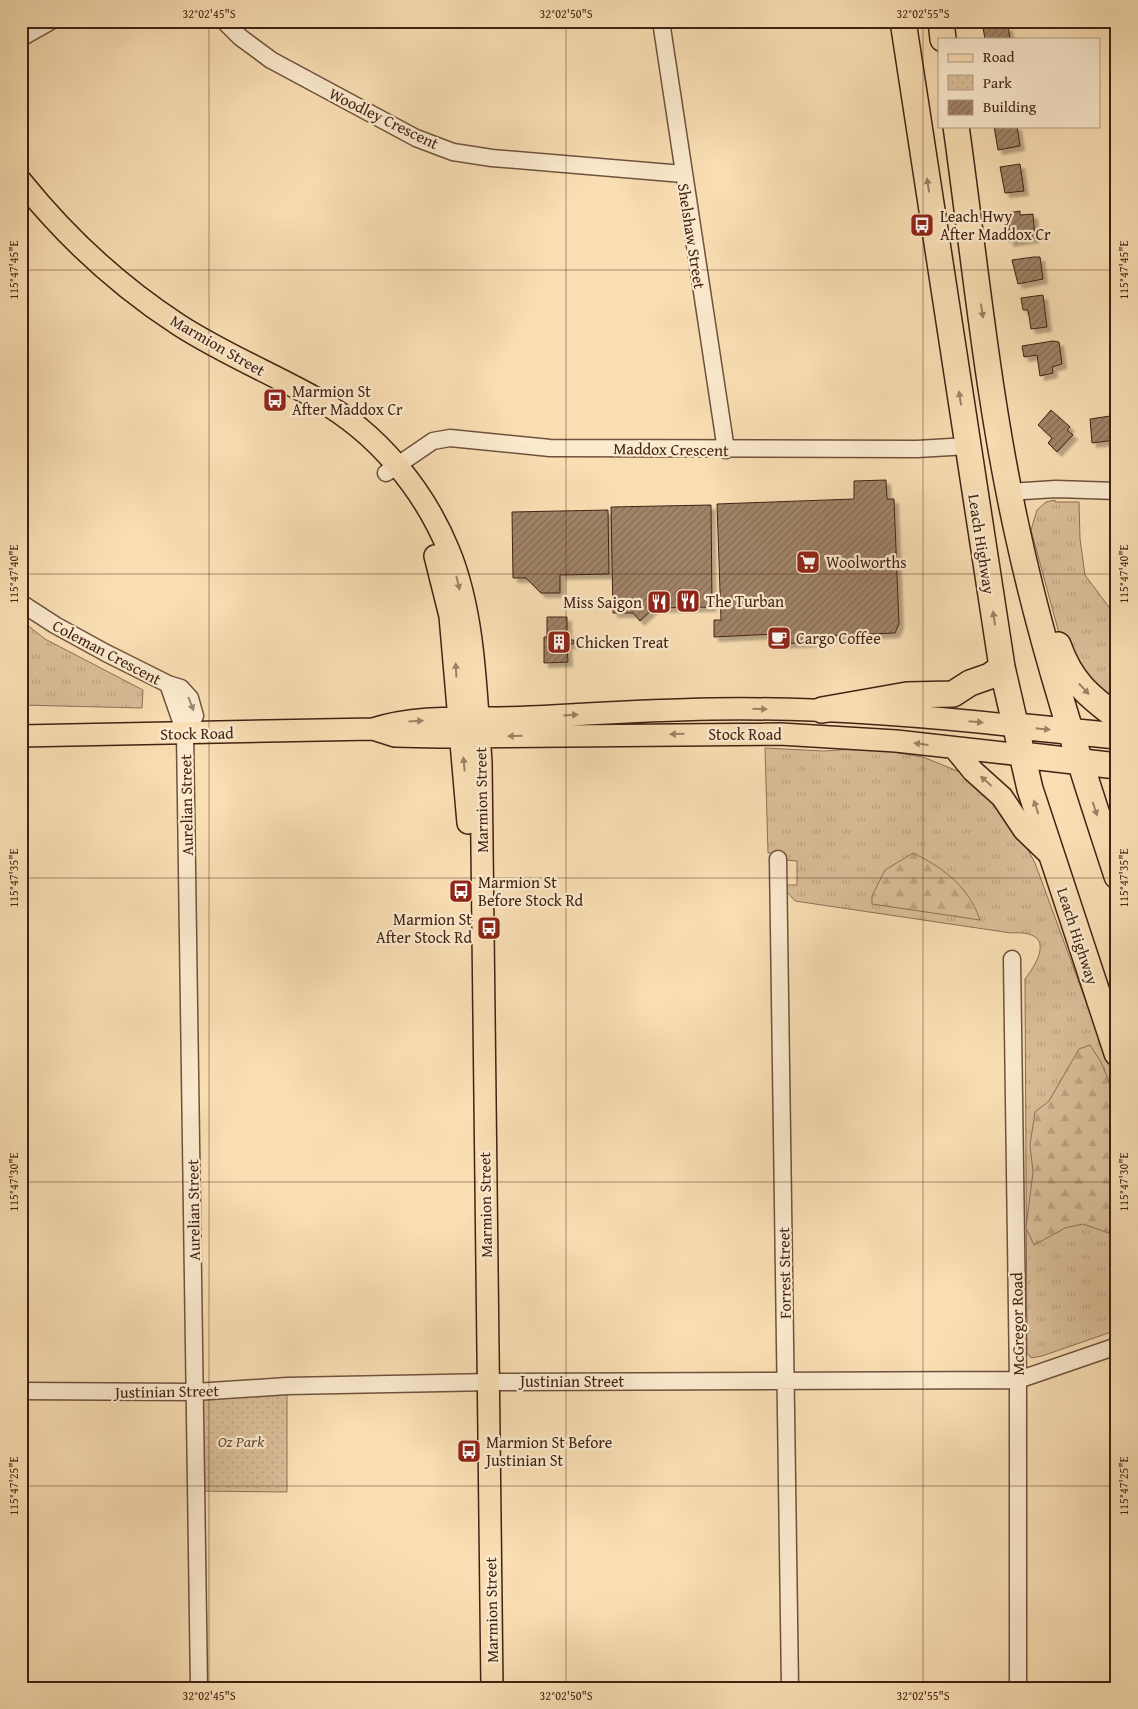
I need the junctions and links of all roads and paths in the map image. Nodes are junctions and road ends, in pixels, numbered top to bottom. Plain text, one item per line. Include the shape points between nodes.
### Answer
1 (51, 21) edge
2 (224, 21) edge
3 (661, 21) edge
4 (903, 21) edge
5 (941, 21) edge
6 (21, 38) edge
7 (943, 38) edge
8 (956, 128) edge
9 (683, 174) junction
10 (21, 181) edge
11 (21, 200) edge
12 (968, 446) junction
13 (726, 450) junction
14 (391, 469) junction
15 (1117, 491) edge
16 (1009, 492) junction
17 (1030, 584) junction
18 (21, 603) edge
19 (1002, 666) junction
20 (822, 710) junction
21 (1117, 717) edge
22 (1016, 726) junction
23 (469, 728) junction
24 (1070, 731) junction
25 (185, 733) junction
26 (21, 736) edge
27 (1117, 736) edge
28 (955, 749) junction
29 (1022, 755) junction
30 (1080, 763) junction
31 (1117, 766) edge
32 (1052, 857) junction
33 (778, 859) dead end
34 (1116, 870) edge
35 (1012, 959) dead end
36 (1117, 1053) edge
37 (1117, 1346) edge
38 (785, 1379) junction
39 (1018, 1380) junction
40 (482, 1382) junction
41 (21, 1392) edge
42 (196, 1392) junction
43 (198, 1688) edge
44 (479, 1688) edge
45 (492, 1688) edge
46 (790, 1688) edge
47 (1018, 1688) edge

1 - 6 street
2 - 9 street, Woodley Crescent via 270,60 416,138 453,152
3 - 9 street, Shelshaw Street
12 -> 4 highway, Leach Highway
5 - 7 highway
8 -> 16 highway
9 - 13 street, Shelshaw Street
10 - 14 main road, Marmion Street via 82,248 127,288 225,353 320,400 350,420
11 - 14 main road, Marmion Street via 82,264 135,309 219,363 316,413
12 - 13 street, Maddox Crescent
19 -> 12 highway, Leach Highway
13 - 14 street, Maddox Crescent via 550,448 450,438 433,441
14 - 23 main road, Marmion Street via 439,566
15 - 16 street
16 - 17 highway
17 -> 21 highway via 1048,618 1067,670 1097,702
17 - 24 highway
18 - 25 street, Coleman Crescent via 55,625 168,684
19 - 20 highway via 990,676 953,694 907,695
19 - 22 highway, Leach Highway
20 -> 22 main road, Stock Road
23 -> 20 main road, Stock Road via 685,709
22 -> 24 highway, Stock Road
22 - 29 highway, Leach Highway
23 - 25 main road, Stock Road via 396,722 373,729
28 -> 23 main road, Stock Road via 896,741 780,734
23 - 40 main road, Marmion Street via 467,807
24 - 27 highway, Stock Road
24 - 30 highway
25 - 26 main road, Stock Road
25 - 42 street, Aurelian Street
28 - 29 main road, Stock Road
32 -> 28 main road via 1024,830 1002,797 973,771
29 - 30 highway, Stock Road
32 -> 29 highway, Leach Highway
30 - 31 highway, Stock Road
30 -> 34 highway
32 - 36 highway, Leach Highway
33 - 38 street, Forrest Street
35 - 39 street, McGregor Road
37 - 39 street, Justinian Street
38 - 39 street, Justinian Street
38 - 40 street, Justinian Street
38 - 46 street, Forrest Street
39 - 47 street, McGregor Road
40 - 42 street, Justinian Street via 287,1386
40 - 44 main road, Marmion Street
40 - 45 main road, Marmion Street
41 - 42 street, Justinian Street
42 - 43 street, Aurelian Street

